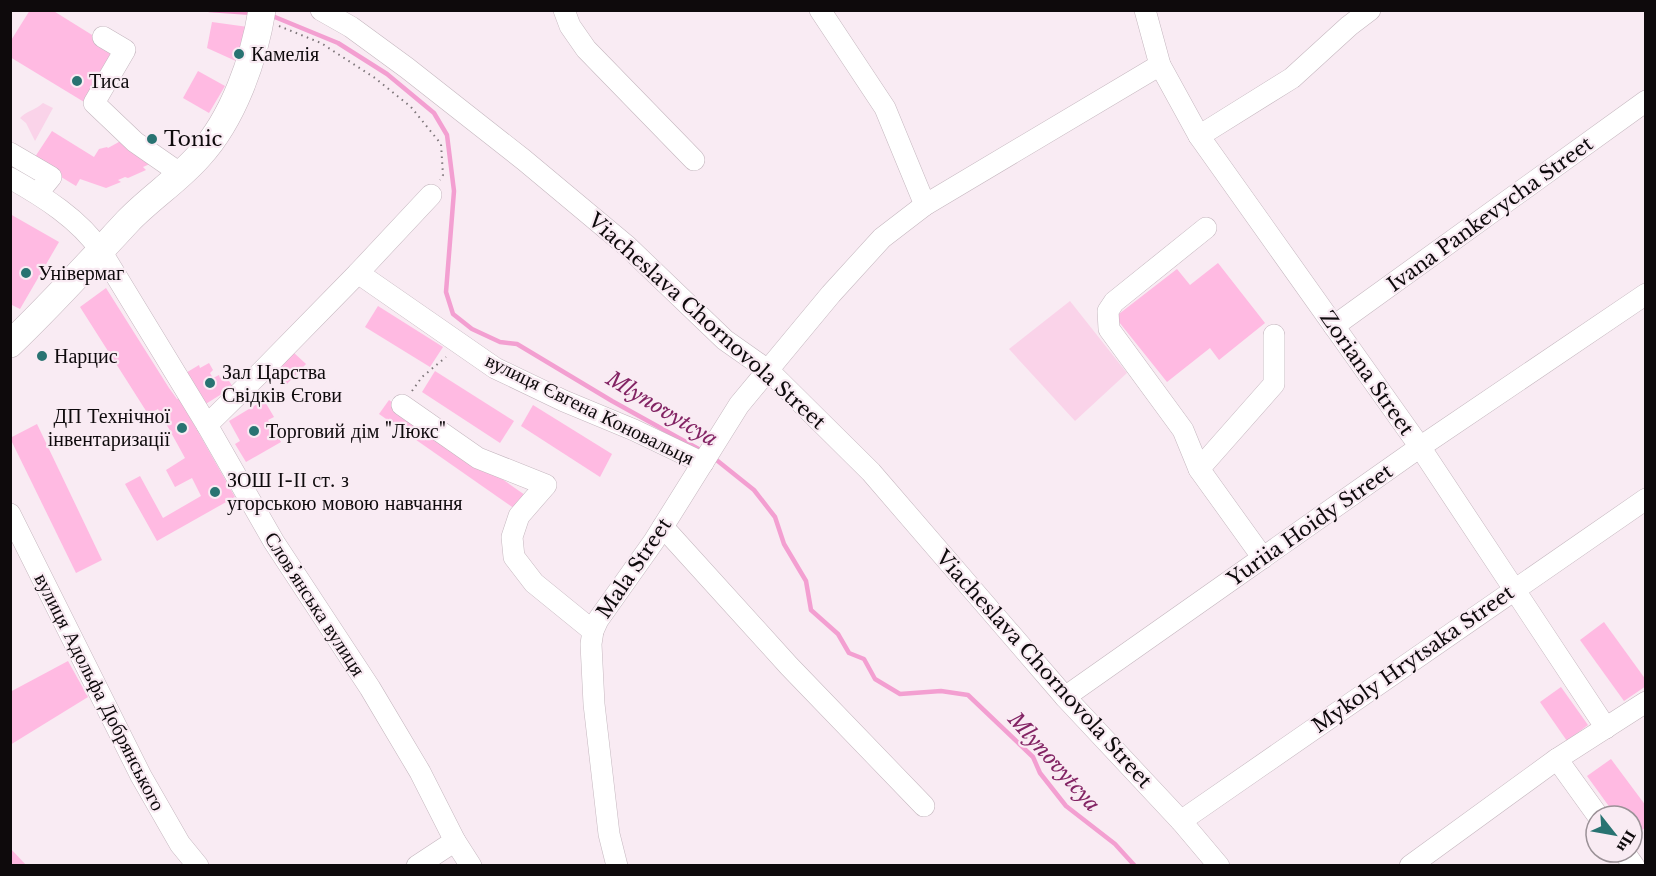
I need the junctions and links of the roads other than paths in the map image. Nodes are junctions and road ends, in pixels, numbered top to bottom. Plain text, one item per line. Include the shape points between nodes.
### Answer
1 (321, 10) edge
2 (564, 10) edge
3 (820, 10) edge
4 (1145, 10) edge
5 (1370, 10) edge
6 (266, 20) edge
7 (103, 37) dead end
8 (1160, 65) junction
9 (1646, 101) edge
10 (1199, 136) junction
11 (10, 153) edge
12 (694, 160) dead end
13 (181, 174) junction
14 (10, 178) edge
15 (39, 194) junction
16 (431, 195) road end
17 (925, 205) junction
18 (1206, 228) dead end
19 (101, 251) junction
20 (358, 273) junction
21 (1646, 294) edge
22 (1334, 326) junction
23 (1274, 334) dead end
24 (12, 339) edge
25 (770, 371) junction
26 (402, 405) road end
27 (207, 425) junction
28 (1420, 447) junction
29 (703, 463) junction
30 (1199, 469) junction
31 (1646, 499) edge
32 (10, 514) edge
33 (663, 526) junction
34 (1263, 558) junction
35 (1515, 588) junction
36 (593, 631) junction
37 (1065, 698) junction
38 (1646, 702) edge
39 (1606, 728) junction
40 (1557, 759) junction
41 (1589, 804) edge
42 (924, 806) dead end
43 (1181, 821) junction
44 (455, 841) junction
45 (198, 866) edge
46 (417, 866) edge
47 (471, 866) edge
48 (616, 866) edge
49 (1219, 866) edge
50 (1410, 866) edge

1 - 25 street, Viacheslava Chornovola Street via 351,27 524,160 627,246 725,339
2 - 12 street via 586,49
3 - 17 street via 885,108
4 - 8 street, Zoriana Street
5 - 10 street via 1292,78
6 - 13 main road via 236,97 213,139
7 - 13 street via 125,50 94,103 135,142
8 - 10 street, Zoriana Street
8 - 17 street, Mala Street
9 - 22 street, Ivana Pankevycha Street
10 - 22 street, Zoriana Street
11 - 15 street via 51,177
13 - 19 main road via 138,211
14 - 15 street, Словʼянська вулиця
15 - 19 street, Словʼянська вулиця via 79,226
16 - 20 street
17 - 25 street, Mala Street via 882,238
18 - 30 street via 1108,311 1108,329 1183,430
19 - 24 main road
19 - 27 street, Словʼянська вулиця
20 - 27 street
20 - 29 street, вулиця Євгена Коновальця via 495,368
21 - 28 street, Yuriia Hoidy Street
22 - 28 street, Zoriana Street
23 - 30 street via 1274,384
25 - 29 street, Mala Street via 740,405
25 - 37 street, Viacheslava Chornovola Street via 871,472
26 - 36 street via 478,458 546,485 519,516 512,537 514,557 534,583
27 - 44 street, Словʼянська вулиця via 274,542 370,687
28 - 34 street, Yuriia Hoidy Street
28 - 35 street, Zoriana Street
29 - 33 street, Mala Street
30 - 34 street
31 - 35 street, Mykoly Hrytsaka Street
32 - 45 street, вулиця Адольфа Добрянського via 141,776 180,844
33 - 36 street, Mala Street
33 - 42 street via 789,666
34 - 37 street, Yuriia Hoidy Street
35 - 39 street, Zoriana Street
35 - 43 street, Mykoly Hrytsaka Street
36 - 48 street, Mala Street via 594,704
37 - 43 street, Viacheslava Chornovola Street
38 - 39 street
39 - 40 street
40 - 41 street
40 - 50 street
43 - 49 street, Viacheslava Chornovola Street
44 - 46 street
44 - 47 street, Словʼянська вулиця

